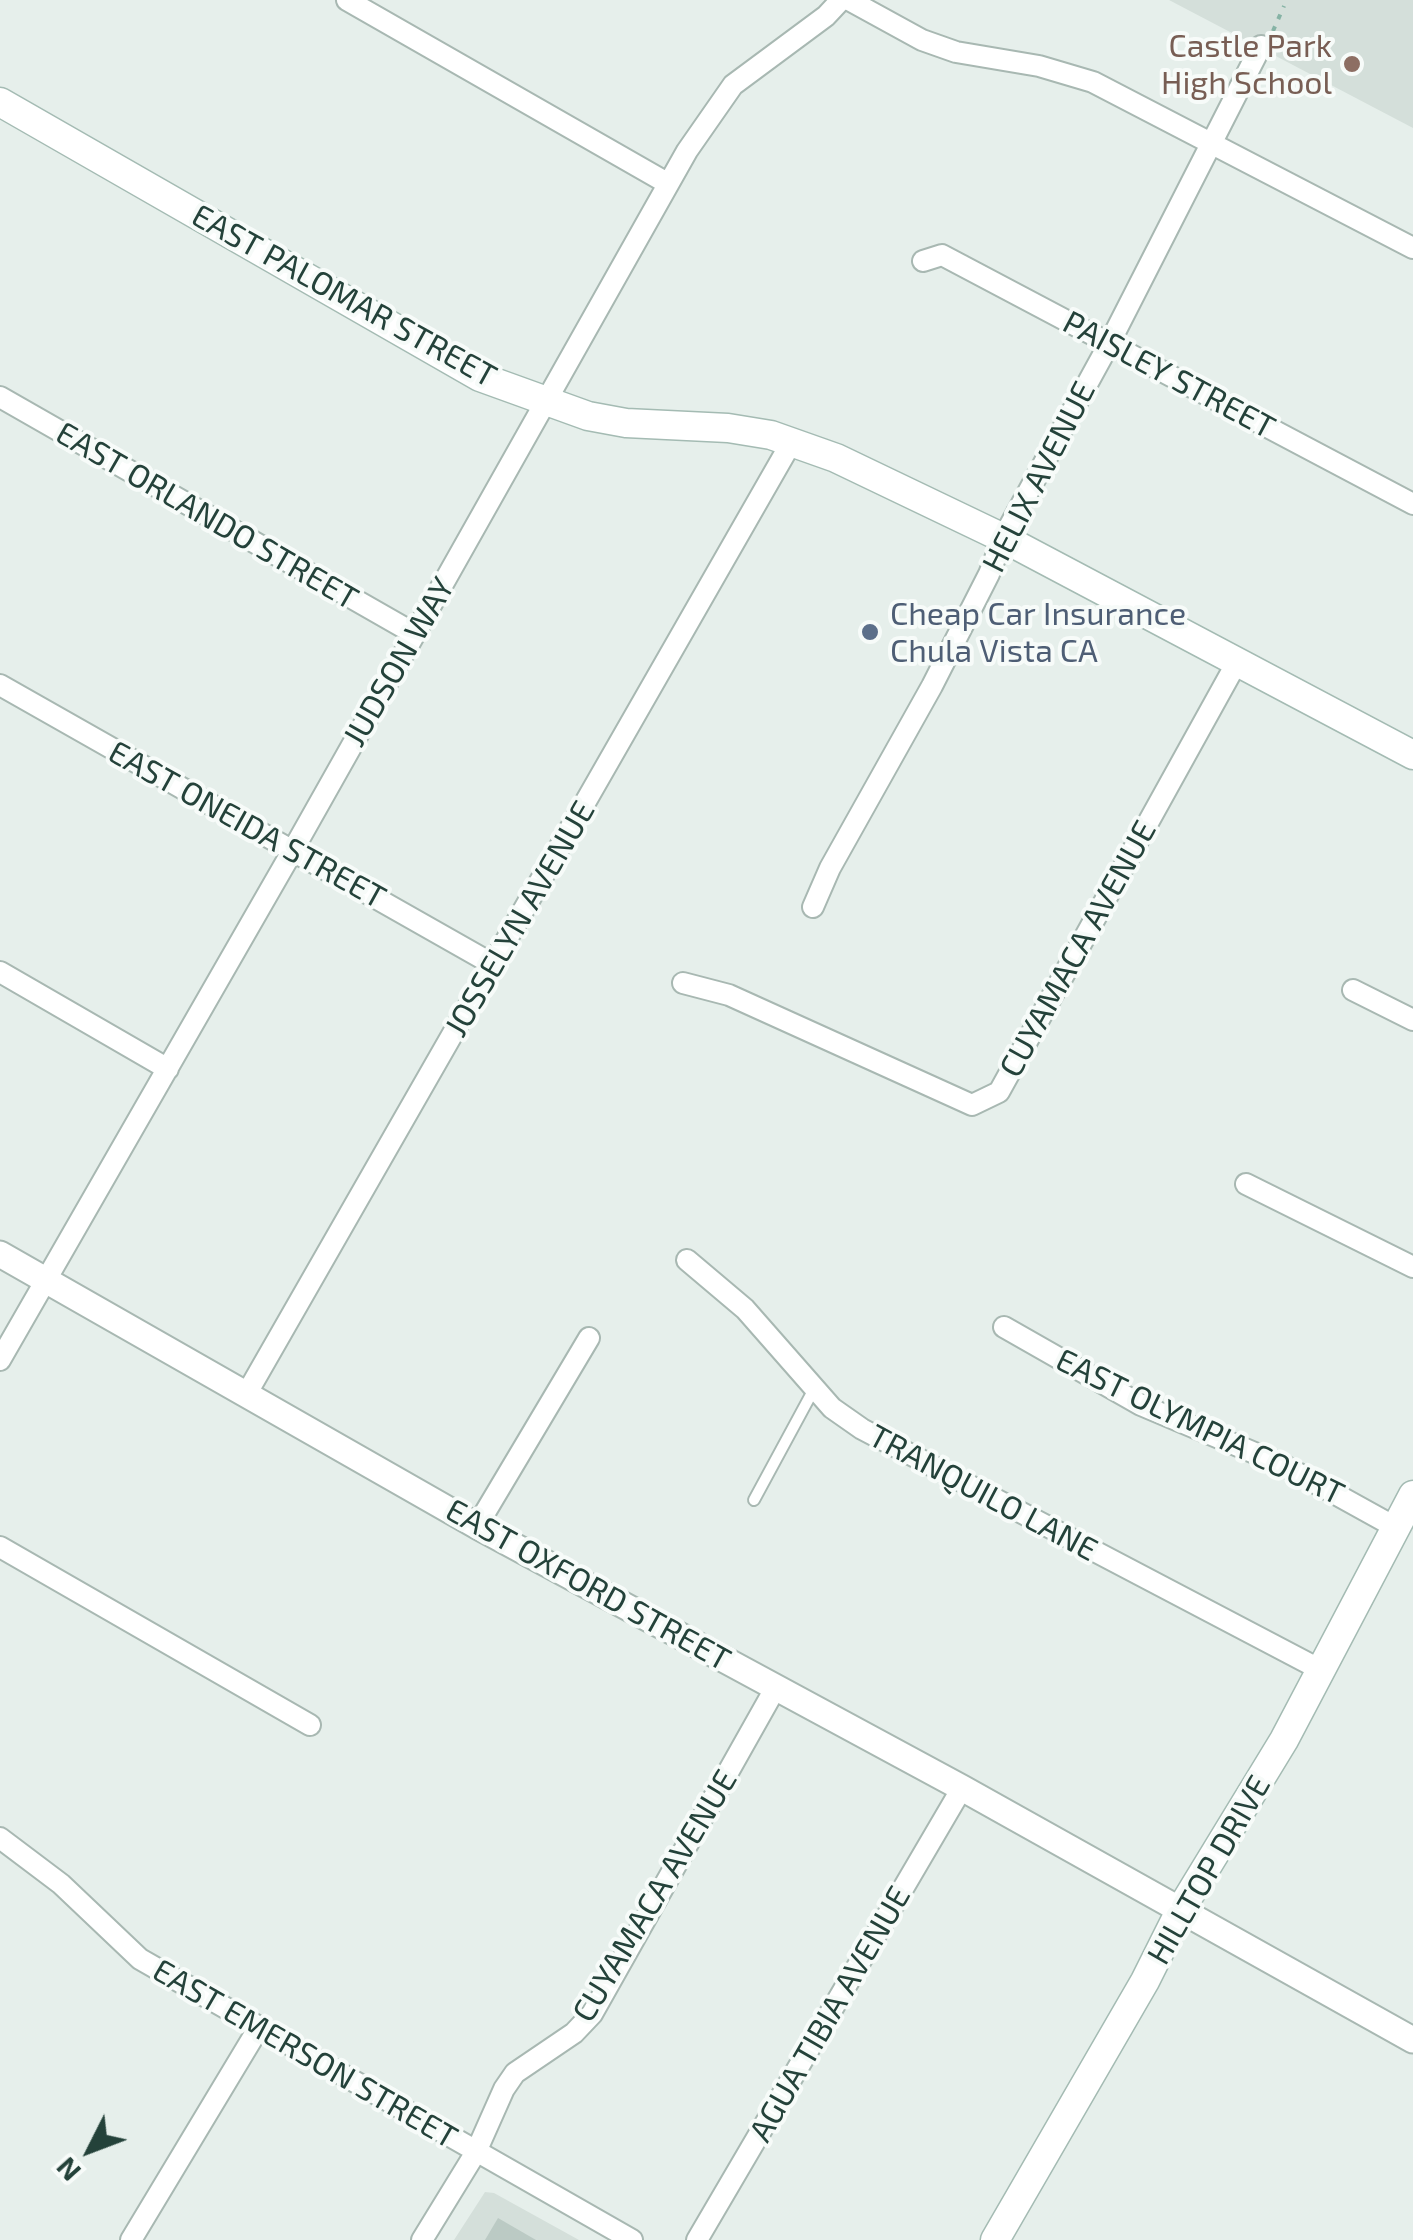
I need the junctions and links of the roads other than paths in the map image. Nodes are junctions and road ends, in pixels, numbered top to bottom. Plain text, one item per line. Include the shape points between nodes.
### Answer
1 (346, 0) edge
2 (840, 0) edge
3 (849, 0) edge
4 (1264, 43) road end
5 (0, 102) edge
6 (1211, 142) junction
7 (667, 183) junction
8 (1413, 248) edge
9 (923, 262) dead end
10 (1109, 344) junction
11 (0, 397) edge
12 (546, 402) junction
13 (791, 443) junction
14 (1413, 504) edge
15 (1003, 538) junction
16 (414, 634) junction
17 (1236, 662) junction
18 (0, 685) edge
19 (1413, 755) edge
20 (293, 850) junction
21 (813, 907) dead end
22 (494, 964) junction
23 (0, 972) edge
24 (683, 984) dead end
25 (1353, 990) dead end
26 (1413, 1020) edge
27 (168, 1068) junction
28 (1246, 1184) dead end
29 (0, 1254) edge
30 (687, 1260) dead end
31 (1413, 1267) edge
32 (46, 1280) junction
33 (1004, 1327) dead end
34 (589, 1338) dead end
35 (0, 1360) edge
36 (815, 1388) junction
37 (247, 1393) junction
38 (1413, 1495) edge
39 (754, 1500) dead end
40 (477, 1526) junction
41 (1395, 1527) junction
42 (0, 1547) edge
43 (1320, 1670) junction
44 (776, 1687) junction
45 (310, 1724) dead end
46 (962, 1788) junction
47 (0, 1838) edge
48 (1181, 1909) junction
49 (258, 2029) junction
50 (1413, 2040) edge
51 (476, 2152) junction
52 (131, 2240) edge
53 (422, 2240) edge
54 (632, 2240) edge
55 (697, 2240) edge
56 (995, 2240) edge

1 - 7 street
2 - 7 street, JUDSON WAY via 733,85
3 - 6 street via 956,52 1093,82
4 - 6 street, HELIX AVENUE
5 - 12 main road, EAST PALOMAR STREET via 480,377
6 - 8 street
6 - 10 street, HELIX AVENUE
7 - 12 street, JUDSON WAY
9 - 10 street, PAISLEY STREET via 942,255
10 - 14 street, PAISLEY STREET
10 - 15 street, HELIX AVENUE
11 - 16 street, EAST ORLANDO STREET
12 - 13 main road, EAST PALOMAR STREET via 626,423 728,428
12 - 16 street, JUDSON WAY
13 - 15 main road, EAST PALOMAR STREET via 896,484
13 - 22 street, JOSSELYN AVENUE
15 - 17 main road, EAST PALOMAR STREET
15 - 21 street, HELIX AVENUE
16 - 20 street, JUDSON WAY
17 - 19 main road, EAST PALOMAR STREET
17 - 24 street, CUYAMACA AVENUE via 999,1092 988,1100 972,1105 729,996
18 - 20 street, EAST ONEIDA STREET
20 - 22 street, EAST ONEIDA STREET
20 - 27 street, JUDSON WAY
22 - 37 street, JOSSELYN AVENUE
23 - 27 street
25 - 26 street
27 - 32 street, JUDSON WAY
28 - 31 street
29 - 32 street, EAST OXFORD STREET
30 - 36 street, TRANQUILO LANE via 745,1309
32 - 35 street, JUDSON WAY
32 - 37 street, EAST OXFORD STREET
33 - 41 street, EAST OLYMPIA COURT via 1141,1405 1283,1466
34 - 40 street
36 - 39 lane
36 - 43 street, TRANQUILO LANE via 862,1429
37 - 40 street, EAST OXFORD STREET
38 - 41 main road, HILLTOP DRIVE
40 - 44 street, EAST OXFORD STREET
41 - 43 main road, HILLTOP DRIVE
42 - 45 street
43 - 48 main road, HILLTOP DRIVE
44 - 46 street, EAST OXFORD STREET
44 - 51 street, CUYAMACA AVENUE via 592,2014 515,2073
46 - 48 street, EAST OXFORD STREET
46 - 55 street, AGUA TIBIA AVENUE
47 - 49 street, EAST EMERSON STREET via 140,1958
48 - 50 street, EAST OXFORD STREET
48 - 56 main road, HILLTOP DRIVE
49 - 51 street, EAST EMERSON STREET
49 - 52 street
51 - 53 street, CUYAMACA AVENUE
51 - 54 street, EAST EMERSON STREET

